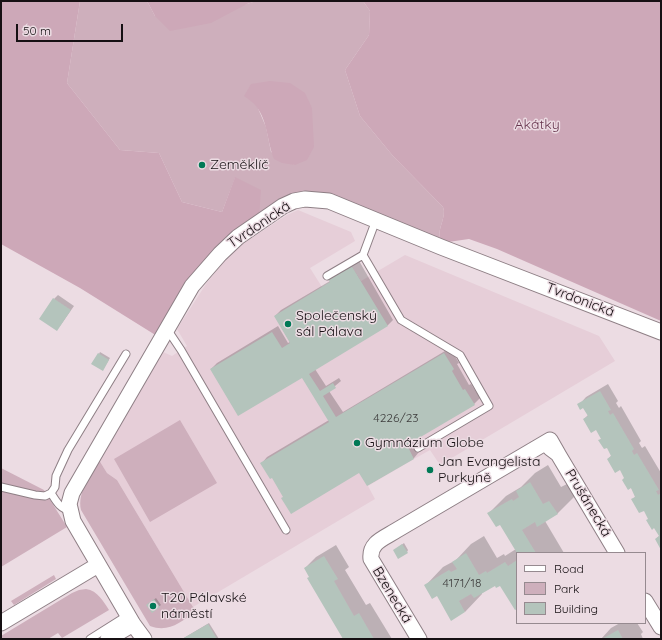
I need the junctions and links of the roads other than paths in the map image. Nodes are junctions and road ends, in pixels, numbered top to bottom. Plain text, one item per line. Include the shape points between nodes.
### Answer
1 (376, 220) junction
2 (363, 255) junction
3 (327, 276) dead end
4 (166, 329) junction
5 (661, 332) edge
6 (126, 354) dead end
7 (418, 448) dead end
8 (1, 487) edge
9 (51, 493) junction
10 (70, 507) junction
11 (286, 530) dead end
12 (373, 550) joint
13 (616, 552) edge
14 (98, 565) junction
15 (646, 603) edge
16 (131, 619) junction
17 (1, 623) edge
18 (660, 625) edge
19 (90, 639) edge
20 (108, 639) edge
21 (144, 639) edge
22 (419, 639) edge

1 - 2 lane
1 - 4 street, Tvrdonická via 329,201 305,199 283,206 238,237 220,254 192,286
1 - 5 street, Tvrdonická
2 - 3 lane
2 - 7 lane via 401,320 460,355 489,406
4 - 10 street, Tvrdonická via 72,493
4 - 11 lane via 181,350
6 - 9 lane via 68,450
8 - 9 lane via 35,496
9 - 10 lane via 64,509
10 - 14 street via 74,524
12 - 13 street, Prušánecká via 538,448 549,448 558,454
12 - 22 street, Bzenecká
14 - 16 street
14 - 17 street
15 - 18 street
16 - 19 lane
16 - 20 street
16 - 21 street

